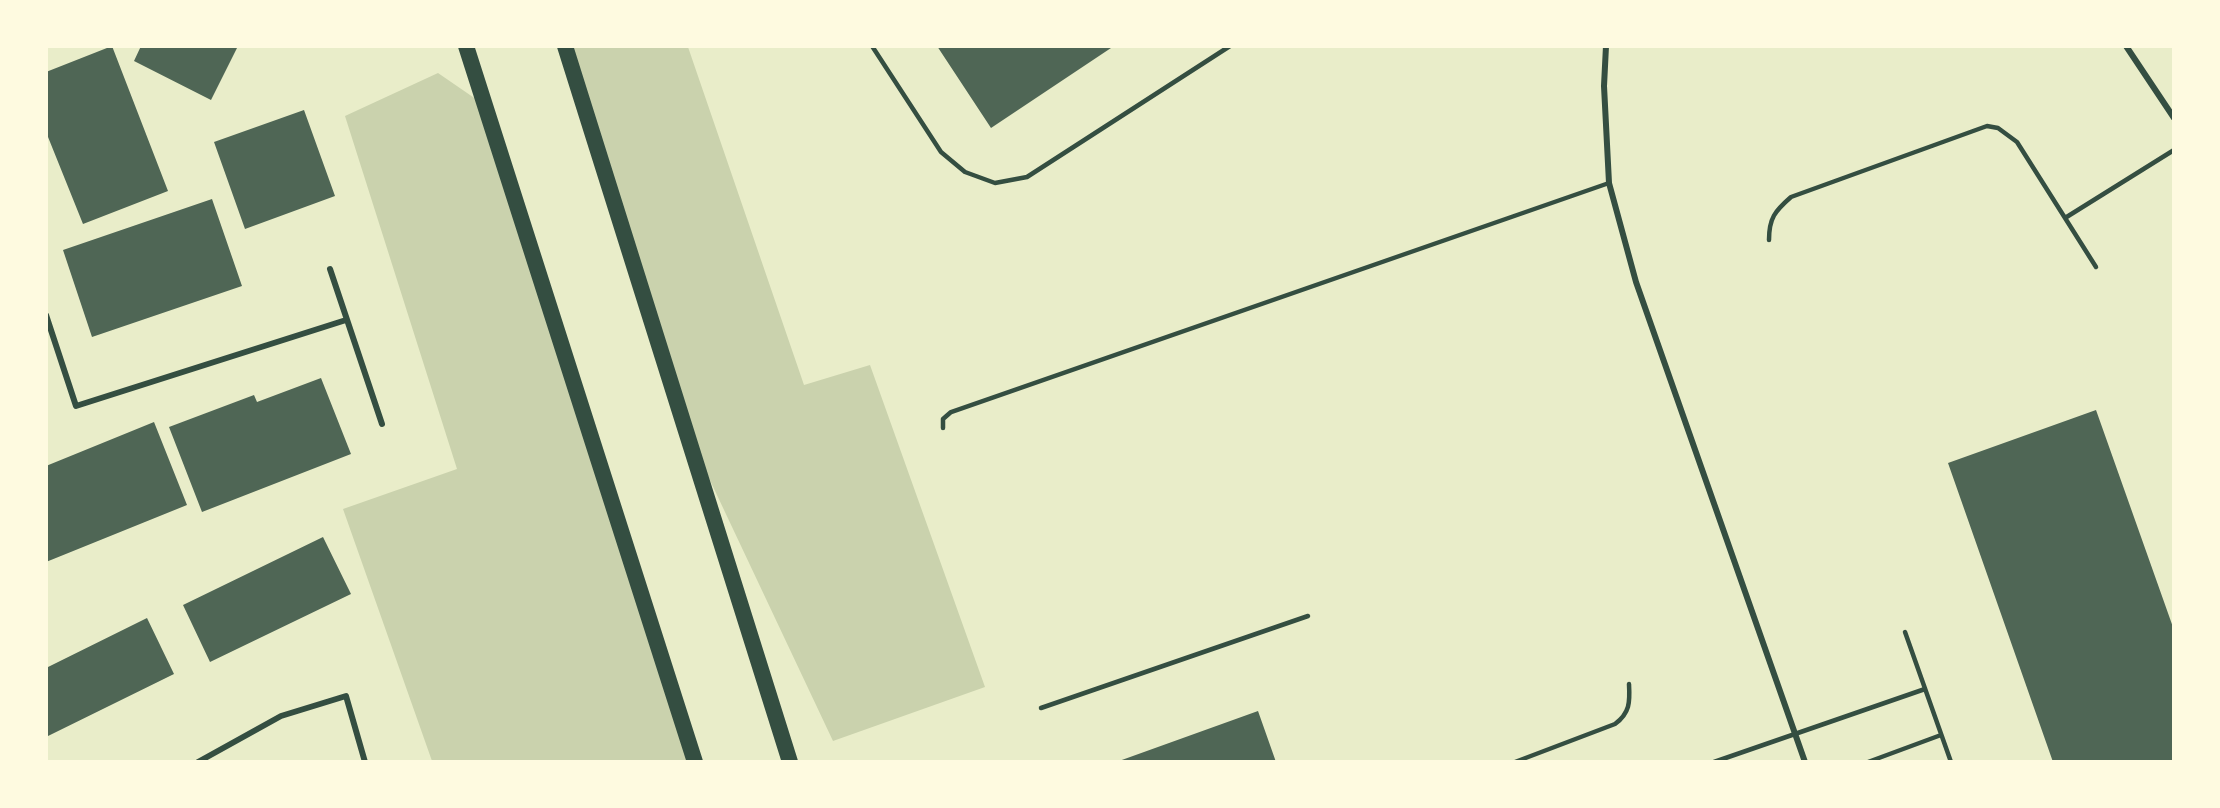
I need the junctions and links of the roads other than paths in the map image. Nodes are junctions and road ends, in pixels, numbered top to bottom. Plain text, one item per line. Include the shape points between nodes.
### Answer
1 (466, 46) edge
2 (565, 46) edge
3 (872, 46) edge
4 (1230, 46) edge
5 (1606, 46) edge
6 (2126, 46) edge
7 (2174, 118) edge
8 (2174, 150) edge
9 (1609, 183) junction
10 (2065, 218) junction
11 (1769, 240) dead end
12 (2096, 267) dead end
13 (330, 269) dead end
14 (46, 315) edge
15 (346, 320) junction
16 (382, 424) dead end
17 (944, 428) dead end
18 (1308, 616) dead end
19 (1905, 632) dead end
20 (1629, 684) dead end
21 (1925, 689) junction
22 (1041, 708) dead end
23 (1796, 734) junction
24 (1941, 735) junction
25 (198, 762) edge
26 (365, 762) edge
27 (695, 762) edge
28 (790, 762) edge
29 (1515, 762) edge
30 (1714, 762) edge
31 (1805, 762) edge
32 (1868, 762) edge
33 (1951, 762) edge

1 - 27 highway
2 - 28 highway
3 - 4 lane via 941,152 965,172 995,183 1027,177
5 - 9 street
6 - 7 street
8 - 10 lane
9 - 17 lane via 951,412 943,419
9 - 23 street via 1636,282
10 - 11 lane via 2017,142 1998,128 1986,126 1791,197 1769,225
10 - 12 lane
13 - 15 street
14 - 15 street via 76,406
15 - 16 street
18 - 22 lane
19 - 21 lane
20 - 29 lane via 1630,701 1625,717 1615,724
21 - 23 lane
21 - 24 lane
23 - 30 lane
23 - 31 street
24 - 32 lane
24 - 33 lane
25 - 26 street via 281,716 346,696

